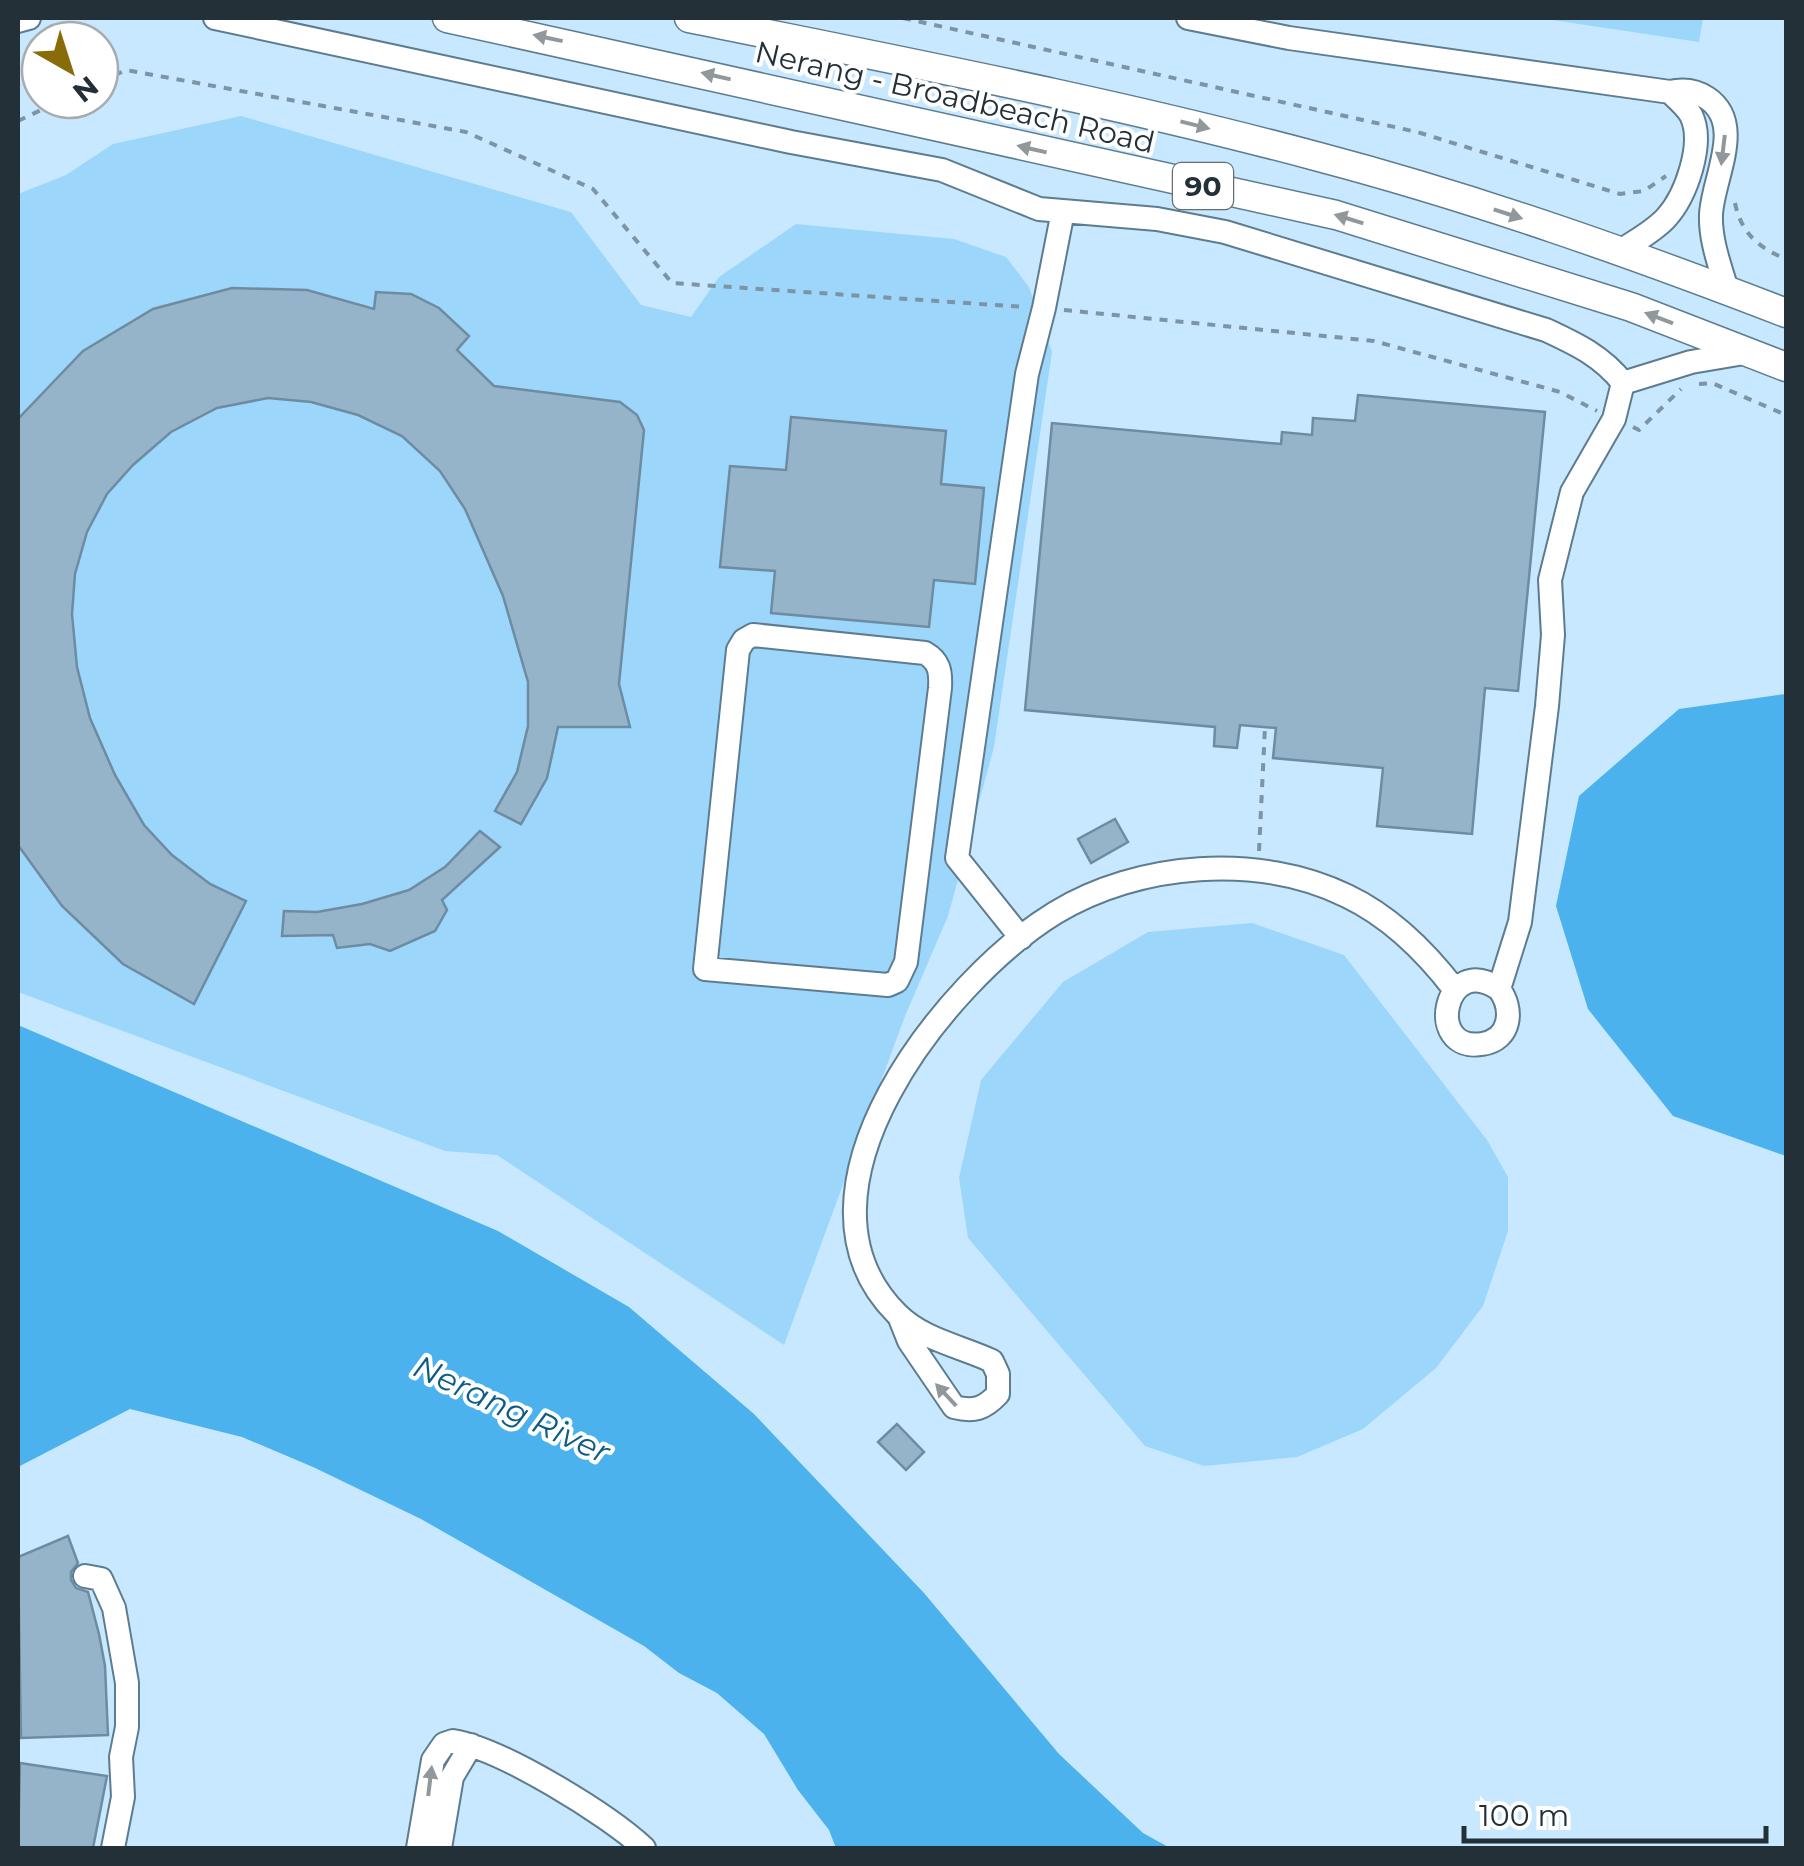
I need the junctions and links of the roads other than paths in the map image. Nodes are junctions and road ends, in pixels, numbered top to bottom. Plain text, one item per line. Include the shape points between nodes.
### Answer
1 (29, 18) edge
2 (215, 18) edge
3 (447, 18) edge
4 (691, 18) edge
5 (1188, 18) edge
6 (18, 21) edge
7 (1670, 92) junction
8 (1063, 211) junction
9 (1622, 250) junction
10 (1727, 290) junction
11 (1786, 313) edge
12 (1750, 352) junction
13 (1786, 367) edge
14 (1623, 382) junction
15 (919, 851) junction
16 (957, 858) junction
17 (1020, 938) junction
18 (1499, 989) junction
19 (1455, 990) junction
20 (898, 1316) junction
21 (85, 1576) dead end
22 (471, 1745) junction
23 (114, 1848) edge
24 (418, 1848) edge
25 (440, 1848) edge
26 (644, 1848) edge

1 - 6 street
2 - 8 street via 928,167 1017,202
12 -> 3 main road, Nerang - Broadbeach Road / 90 via 1631,307 1336,215
4 -> 9 main road, Nerang - Broadbeach Road / 90 via 1247,138
5 - 7 street
7 - 9 street via 1691,116 1692,161 1668,216
7 -> 10 street via 1696,92 1722,116 1711,228
8 - 14 street via 1226,232 1336,265 1546,330 1582,346
8 - 16 street via 1027,374
9 - 10 main road, Nerang - Broadbeach Road / 90
10 - 11 main road, Nerang - Broadbeach Road / 90
12 - 13 main road, Nerang - Broadbeach Road / 90
12 - 14 street
14 - 18 street via 1614,419 1572,492 1550,580 1548,706 1520,922
15 - 15 street via 906,962 897,981 877,986 706,969 744,640 792,638 934,658 940,688
15 - 16 street
16 - 17 street
17 - 19 street via 1056,913 1127,883 1202,869 1258,872 1317,884 1378,913
17 - 20 street via 906,1062 864,1156 853,1199 854,1230 863,1263
18 - 19 street via 1472,981
18 - 19 street via 1509,1019 1498,1038 1478,1045 1460,1040 1448,1025 1446,1006
20 -> 20 street via 956,1349 992,1360 998,1394 971,1412 954,1407 908,1342
21 - 23 street via 108,1590 127,1683
24 -> 22 street via 437,1752 453,1741
22 - 25 street via 452,1778
22 - 26 street via 517,1764

